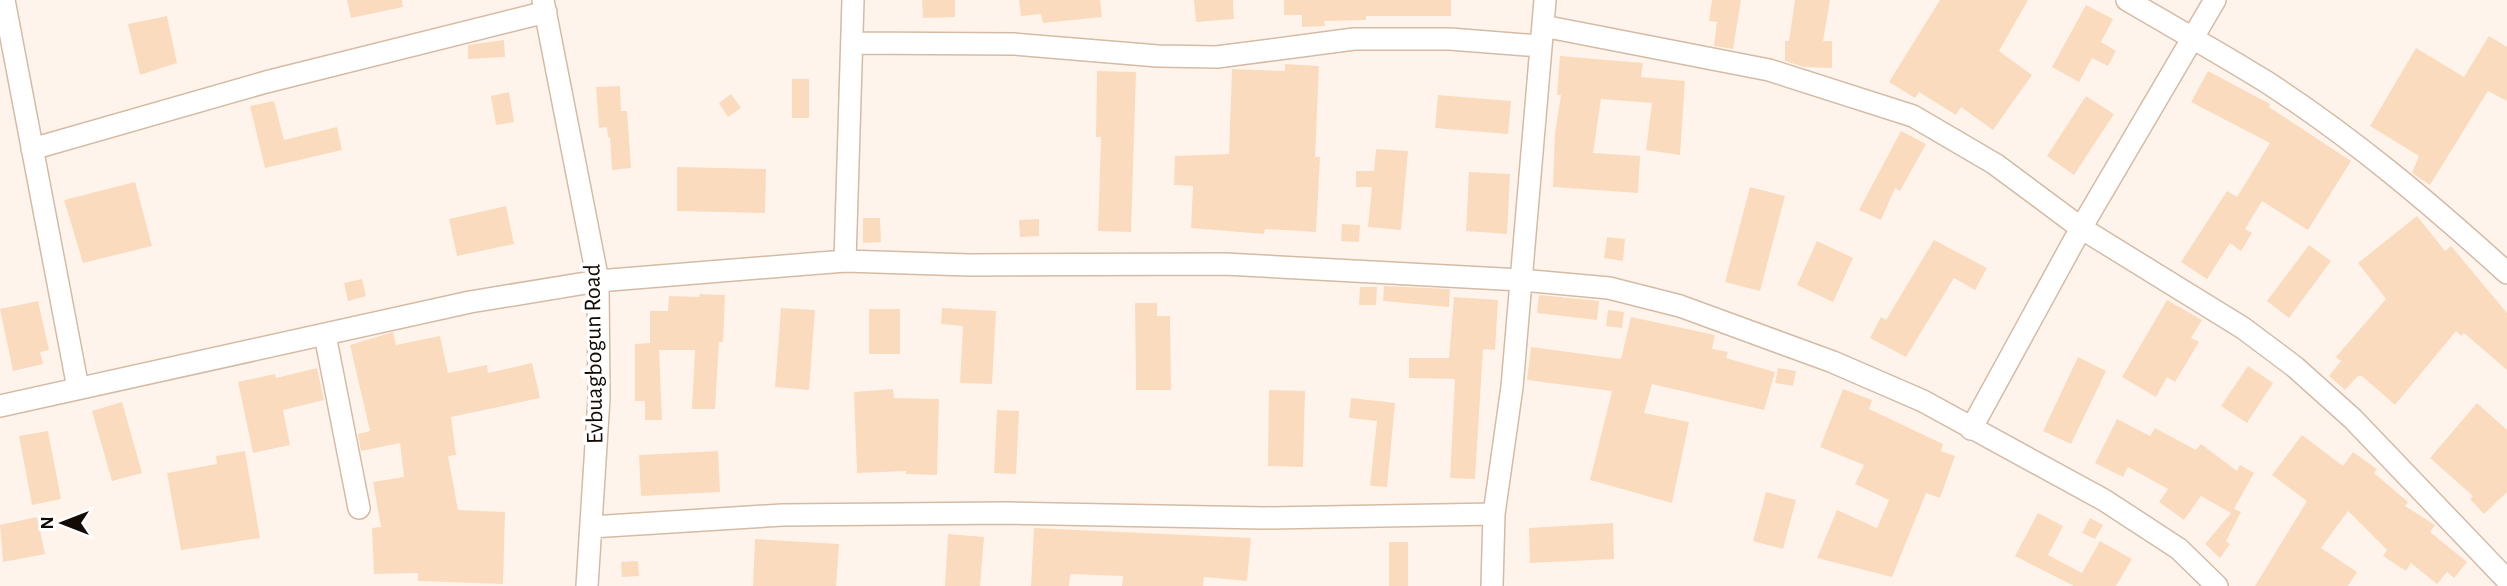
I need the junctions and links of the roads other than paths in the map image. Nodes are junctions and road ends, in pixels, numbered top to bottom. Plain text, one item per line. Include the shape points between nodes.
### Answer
1 (4, 0) edge
2 (853, 0) edge
3 (1545, 0) edge
4 (2127, 0) edge
5 (2215, 0) edge
6 (544, 6) edge
7 (1541, 36) junction
8 (2192, 37) junction
9 (852, 43) junction
10 (32, 149) junction
11 (2081, 228) junction
12 (845, 261) junction
13 (2507, 273) edge
14 (1521, 280) junction
15 (598, 281) junction
16 (325, 335) junction
17 (78, 388) junction
18 (0, 406) edge
19 (1971, 429) junction
20 (359, 508) dead end
21 (1494, 514) junction
22 (591, 527) junction
23 (2507, 580) edge
24 (2214, 585) edge
25 (584, 586) edge
26 (1492, 586) edge

1 - 10 street
2 - 9 street
3 - 7 street
4 - 8 street
5 - 8 street
6 - 10 street
6 - 15 street, Evbuagbogun Road
7 - 9 street via 1354,40 1217,57 1014,44
7 - 11 street via 1769,70 1913,116 1995,164
7 - 14 street
8 - 11 street
8 - 13 street via 2267,82 2355,144
9 - 12 street
10 - 17 street
11 - 19 street
11 - 23 street via 2243,328 2295,367 2353,419
12 - 14 street via 1225,264
12 - 15 street
14 - 19 street via 1609,288 1680,306 1833,362 1923,401
14 - 21 street
15 - 16 street via 470,302
15 - 22 street, Evbuagbogun Road via 599,398
16 - 17 street
16 - 20 street
17 - 18 street
19 - 24 street via 2104,500 2179,549
21 - 22 street via 1264,518 782,514
21 - 26 street
22 - 25 street, Evbuagbogun Road

